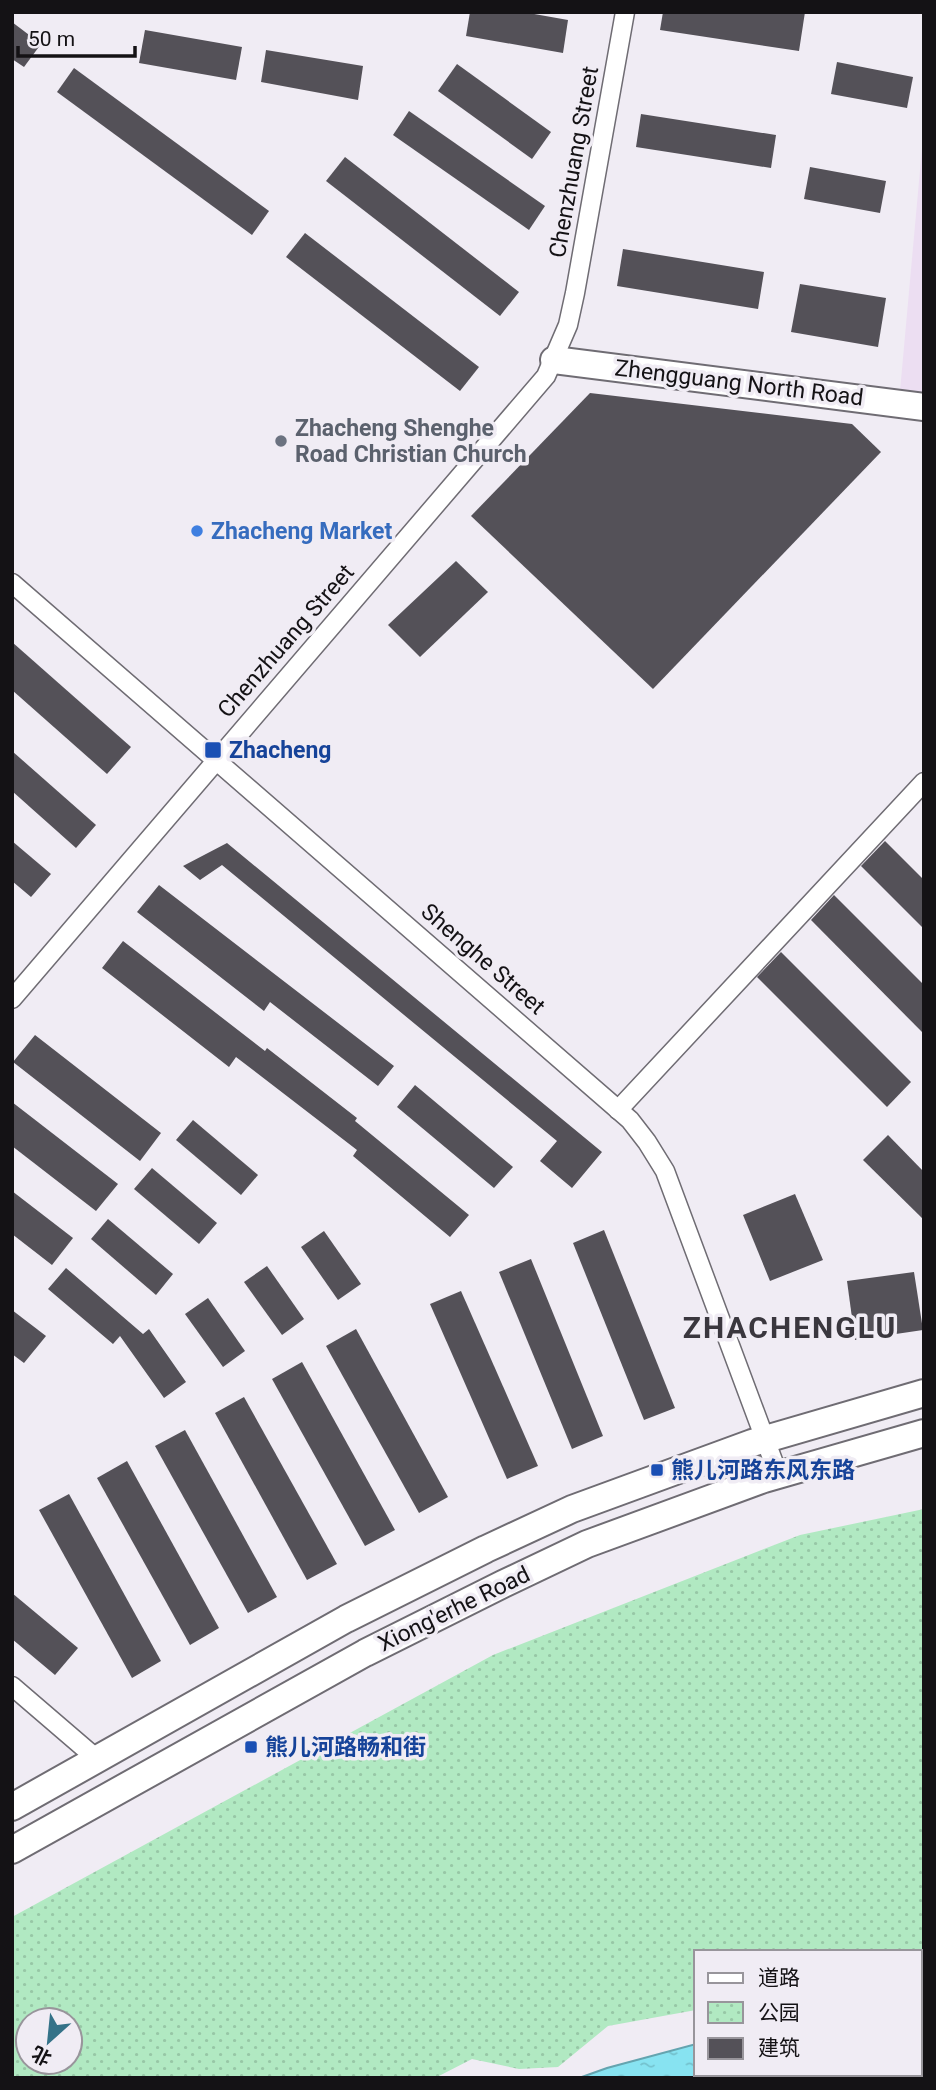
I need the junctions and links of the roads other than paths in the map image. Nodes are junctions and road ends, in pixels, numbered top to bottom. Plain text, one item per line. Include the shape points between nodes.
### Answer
1 (625, 12) edge
2 (554, 360) junction
3 (924, 407) edge
4 (12, 583) edge
5 (217, 760) junction
6 (924, 782) edge
7 (12, 999) edge
8 (618, 1110) junction
9 (924, 1393) edge
10 (924, 1433) edge
11 (765, 1439) junction
12 (778, 1474) junction
13 (12, 1686) edge
14 (97, 1759) junction
15 (12, 1807) edge
16 (12, 1850) edge

1 - 2 street, Chenzhuang Street via 575,293
2 - 3 street, Zhengguang North Road
2 - 5 street, Chenzhuang Street via 546,376
4 - 5 street, Shenghe Street
5 - 7 street, Chenzhuang Street
5 - 8 street, Shenghe Street
6 - 8 street
8 - 11 street, Shenghe Street via 665,1171
9 - 11 street, Xiong'erhe Road
10 - 12 street, Xiong'erhe Road
11 - 12 street, Shenghe Street
11 - 14 street, Xiong'erhe Road via 572,1509 486,1549 346,1619
12 - 16 street, Xiong'erhe Road via 587,1544 503,1584 365,1653
13 - 14 street
14 - 15 street, Xiong'erhe Road

